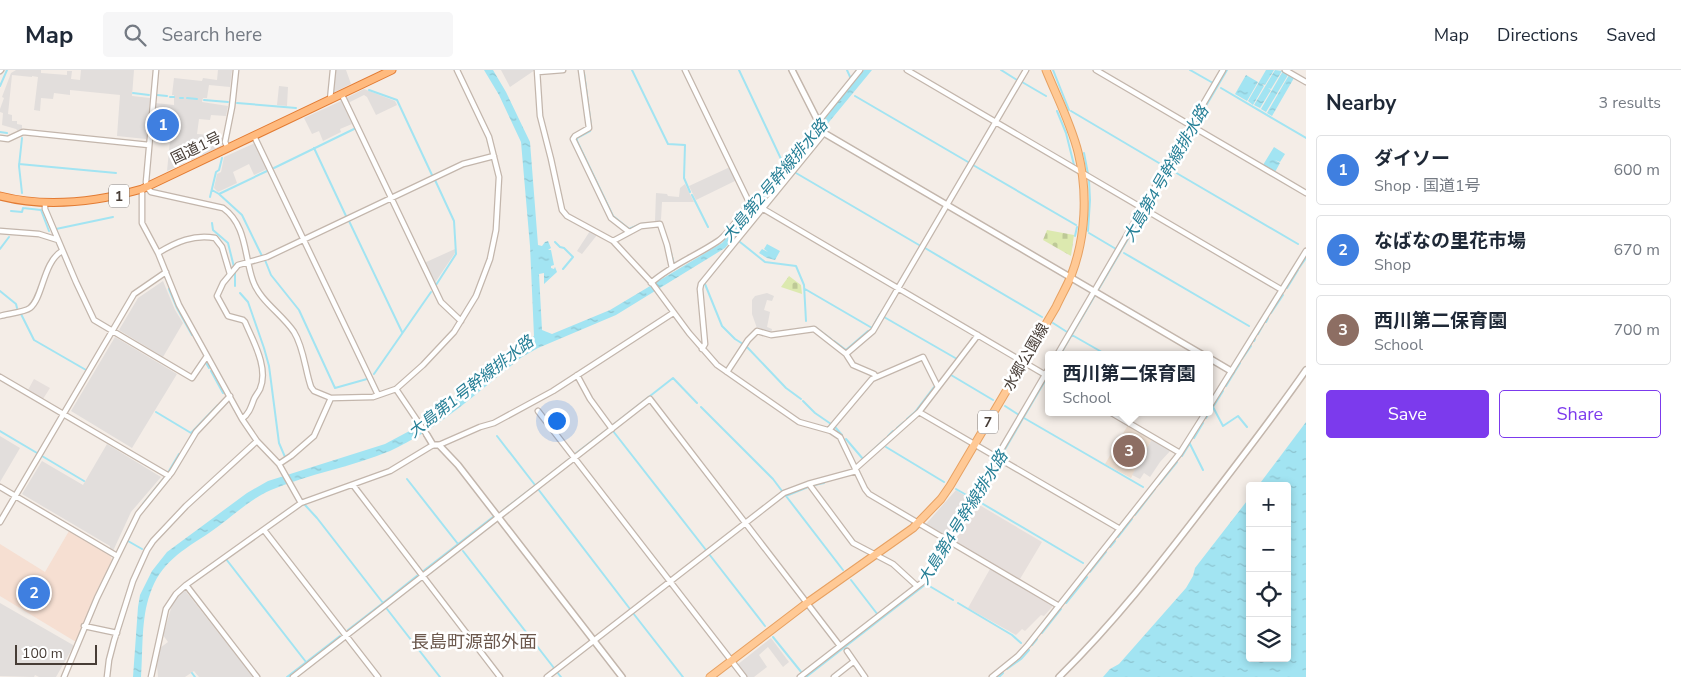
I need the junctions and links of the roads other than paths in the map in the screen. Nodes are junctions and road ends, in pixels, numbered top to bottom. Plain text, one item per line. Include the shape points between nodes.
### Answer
1 (156, 70) edge
2 (236, 70) edge
3 (333, 70) edge
4 (392, 70) edge
5 (457, 70) edge
6 (563, 70) edge
7 (581, 70) edge
8 (685, 70) edge
9 (792, 70) edge
10 (860, 70) edge
11 (907, 70) edge
12 (1026, 70) edge
13 (1046, 70) edge
14 (1096, 70) edge
15 (1223, 70) edge
16 (1285, 70) edge
17 (538, 71) edge
18 (1306, 82) edge
19 (342, 95) junction
20 (330, 100) junction
21 (818, 122) junction
22 (995, 122) junction
23 (1191, 126) junction
24 (824, 132) junction
25 (254, 136) junction
26 (0, 138) edge
27 (149, 145) junction
28 (228, 148) junction
29 (494, 156) junction
30 (1082, 173) junction
31 (144, 188) junction
32 (1306, 193) edge
33 (0, 196) edge
34 (391, 199) junction
35 (752, 202) junction
36 (45, 203) junction
37 (947, 205) junction
38 (761, 208) junction
39 (1144, 209) junction
40 (0, 231) edge
41 (629, 232) junction
42 (58, 240) junction
43 (304, 240) junction
44 (613, 241) junction
45 (62, 251) junction
46 (1306, 251) edge
47 (158, 253) junction
48 (246, 261) junction
49 (672, 268) junction
50 (166, 272) junction
51 (230, 274) junction
52 (1070, 277) junction
53 (651, 283) junction
54 (898, 288) junction
55 (1282, 290) junction
56 (1097, 292) junction
57 (673, 313) junction
58 (0, 316) edge
59 (461, 322) junction
60 (112, 332) junction
61 (978, 335) junction
62 (702, 349) junction
63 (1060, 351) edge
64 (1196, 351) edge
65 (846, 354) junction
66 (207, 356) junction
67 (1213, 360) edge
68 (1023, 361) junction
69 (1306, 370) edge
70 (1231, 371) junction
71 (727, 372) junction
72 (1045, 374) edge
73 (576, 376) junction
74 (0, 377) edge
75 (876, 377) junction
76 (1045, 378) edge
77 (938, 387) junction
78 (396, 389) junction
79 (378, 395) junction
80 (230, 396) junction
81 (331, 398) junction
82 (1213, 400) edge
83 (538, 411) dead end
84 (919, 412) junction
85 (64, 414) junction
86 (1117, 416) edge
87 (1203, 416) edge
88 (242, 418) junction
89 (612, 429) junction
90 (829, 430) junction
91 (427, 435) joint
92 (257, 442) junction
93 (975, 444) junction
94 (432, 445) junction
95 (439, 445) junction
96 (1180, 453) junction
97 (574, 458) junction
98 (999, 458) junction
99 (278, 464) junction
100 (856, 470) junction
101 (169, 476) junction
102 (809, 484) junction
103 (353, 485) junction
104 (0, 487) edge
105 (15, 496) junction
106 (301, 503) junction
107 (498, 518) junction
108 (0, 522) edge
109 (746, 522) junction
110 (918, 524) junction
111 (1120, 529) junction
112 (264, 530) junction
113 (948, 540) junction
114 (875, 555) junction
115 (117, 556) junction
116 (423, 576) junction
117 (670, 582) junction
118 (186, 585) junction
119 (917, 586) junction
120 (807, 603) junction
121 (1059, 606) junction
122 (84, 626) junction
123 (117, 633) junction
124 (346, 636) junction
125 (594, 641) junction
126 (840, 646) junction
127 (847, 651) dead end
128 (731, 661) junction
129 (854, 662) junction
130 (64, 677) edge
131 (108, 677) edge
132 (151, 677) edge
133 (257, 677) edge
134 (293, 677) edge
135 (378, 677) edge
136 (500, 677) edge
137 (547, 677) edge
138 (622, 677) edge
139 (710, 677) edge
140 (744, 677) edge
141 (800, 677) edge
142 (834, 677) edge
143 (865, 677) edge
144 (992, 677) edge
145 (1059, 677) edge

1 - 27 street
2 - 28 street via 226,142
3 - 20 street
4 - 19 highway, 国道1号 / 1
5 - 29 street via 489,137
6 - 17 street
7 - 41 street via 589,128 573,139 611,218
8 - 35 street via 748,200
9 - 21 street
10 - 21 street
11 - 22 street
12 - 22 street
13 - 30 main road, 水郷公園線 / 7 via 1072,132
14 - 23 street
15 - 23 street
16 - 18 street
17 - 44 street via 540,116 562,210 569,218
19 - 20 highway, 国道1号 / 1
19 - 34 street
20 - 25 highway, 国道1号 / 1
21 - 24 street
22 - 30 street
22 - 37 street
23 - 32 street
23 - 39 street
24 - 37 street
24 - 38 street
25 - 28 highway, 国道1号 / 1
25 - 43 street
26 - 27 street via 8,139 23,132
27 - 31 street
28 - 31 highway, 国道1号 / 1
29 - 34 street via 463,164
29 - 59 street via 499,177 496,230 490,259 476,296
30 - 39 street
30 - 52 main road, 水郷公園線 / 7 via 1084,221
31 - 36 highway, 国道1号 / 1 via 120,196
31 - 47 street via 142,223
31 - 48 street via 227,210 239,227
33 - 36 highway, 国道1号 / 1
34 - 43 street
34 - 59 street via 440,302
35 - 38 street
35 - 49 street via 721,238
36 - 42 street
37 - 52 street
37 - 54 street
38 - 54 street
38 - 62 street via 700,287 705,344
39 - 55 street
39 - 56 street
40 - 42 street via 39,234
41 - 44 street
41 - 49 street via 641,226 660,224
42 - 45 street
43 - 48 street via 267,257
43 - 79 street
44 - 53 street
45 - 58 street via 57,254 30,308
45 - 60 street via 91,317
46 - 55 street
47 - 50 street
47 - 51 street via 191,238 215,238 222,247
48 - 51 street
48 - 81 street via 258,292 295,333 311,388
49 - 53 street
50 - 60 street via 134,294
50 - 66 street
51 - 88 street via 217,296 228,316 245,322 262,375 260,391
52 - 56 street
52 - 68 main road, 水郷公園線 / 7
53 - 57 street
54 - 61 street
54 - 65 street via 873,331
55 - 70 street
56 - 63 street
56 - 64 street
57 - 62 street
57 - 73 street
59 - 78 street via 423,365
60 - 66 street via 192,378
60 - 85 street
61 - 68 street
61 - 77 street
62 - 71 street
65 - 71 street via 814,329 771,335 757,331
65 - 75 street via 853,365
66 - 80 street
67 - 70 street
68 - 72 street
68 - 93 main road, 水郷公園線 / 7
69 - 145 street via 1167,555
70 - 82 street
71 - 90 street via 799,422
73 - 89 street
73 - 95 street via 494,423
74 - 85 street
75 - 77 street via 923,357
75 - 90 street
76 - 98 street
77 - 84 street
78 - 79 street
78 - 91 street
79 - 81 street
80 - 88 street
80 - 101 street via 196,432
81 - 99 street via 314,436
83 - 97 street
84 - 93 street
84 - 100 street
85 - 101 street
85 - 105 street
86 - 96 street
87 - 96 street
88 - 92 street
89 - 97 street
89 - 109 street via 650,399
90 - 100 street via 840,437
91 - 94 street
92 - 99 street
92 - 123 street via 186,506 153,541 133,581
93 - 98 street
93 - 110 main road, 水郷公園線 / 7 via 946,492
94 - 95 street
94 - 103 street via 390,471
95 - 107 street
96 - 111 street
97 - 107 street
97 - 117 street
98 - 111 street
98 - 113 street
99 - 106 street
100 - 102 street
100 - 110 street via 869,494
101 - 115 street via 138,514
102 - 109 street via 784,493
102 - 114 street via 853,543
103 - 106 street
103 - 116 street
104 - 105 street
105 - 108 street
105 - 115 street
106 - 112 street
107 - 116 street
107 - 125 street
109 - 117 street
109 - 120 street
110 - 113 street
110 - 114 main road, 水郷公園線 / 7
111 - 121 street
112 - 118 street
112 - 124 street
113 - 119 street via 924,581
113 - 121 street
114 - 119 street via 893,564
114 - 120 main road, 水郷公園線 / 7
115 - 122 street
116 - 124 street
116 - 136 street
117 - 125 street
117 - 128 street
118 - 132 street via 166,610
118 - 133 street
119 - 126 street
120 - 126 street
120 - 128 main road, 水郷公園線 / 7
121 - 144 street via 1018,656
122 - 123 street
122 - 130 street
123 - 131 street
124 - 134 street
124 - 135 street
125 - 137 street
125 - 138 street
126 - 141 street
127 - 129 street
128 - 139 main road, 水郷公園線 / 7
128 - 140 street
129 - 142 street
129 - 143 street

